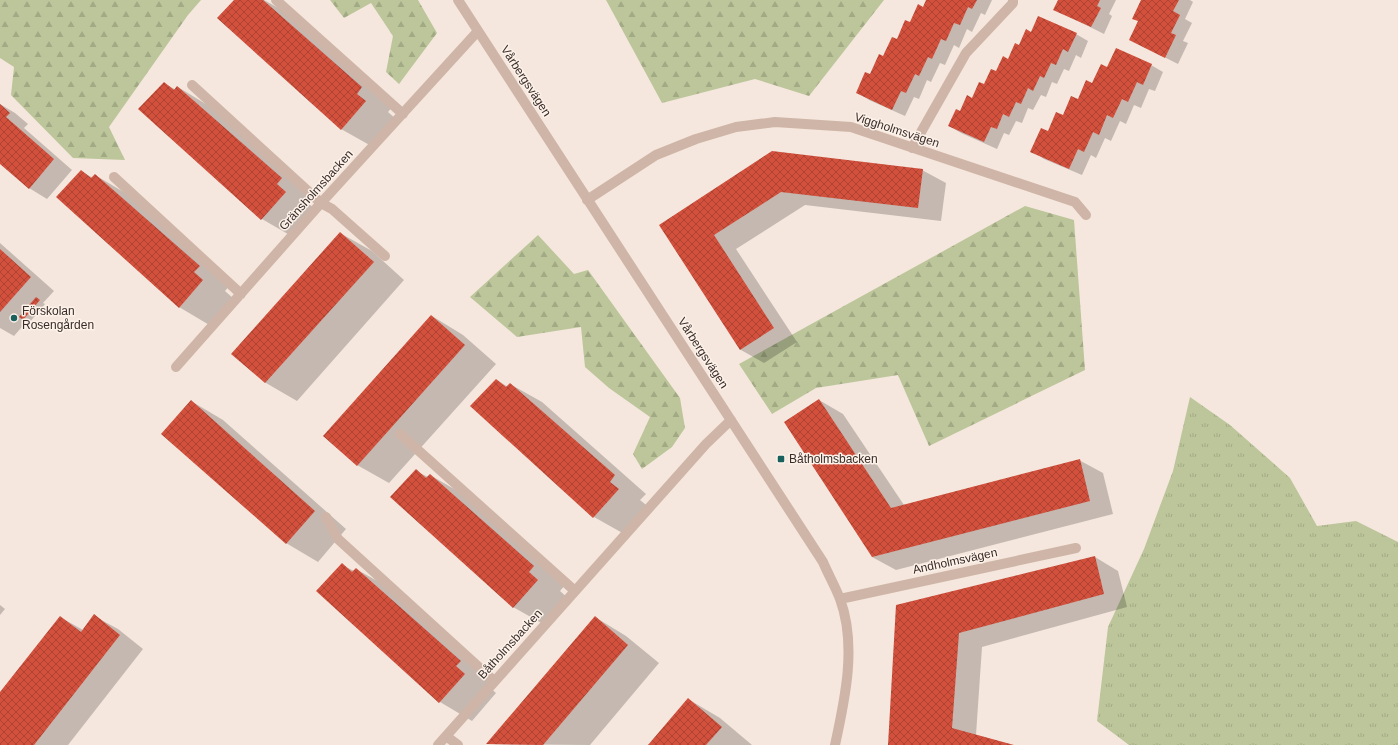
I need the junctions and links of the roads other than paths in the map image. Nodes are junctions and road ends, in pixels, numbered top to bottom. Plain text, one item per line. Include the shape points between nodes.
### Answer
1 (276, 0) edge
2 (458, 0) edge
3 (1013, 0) edge
4 (478, 31) junction
5 (192, 85) dead end
6 (402, 114) junction
7 (912, 148) junction
8 (114, 177) dead end
9 (587, 200) junction
10 (321, 203) junction
11 (1086, 214) dead end
12 (385, 256) dead end
13 (241, 294) junction
14 (176, 367) dead end
15 (731, 420) junction
16 (400, 434) dead end
17 (326, 517) dead end
18 (1076, 548) dead end
19 (576, 591) junction
20 (840, 599) junction
21 (494, 681) junction
22 (446, 736) junction
23 (438, 745) edge
24 (458, 745) edge
25 (835, 745) edge

1 - 6 street
2 - 4 street, Vårbergsvägen
3 - 7 street via 966,53
4 - 6 street, Gränsholmsbacken
4 - 9 street, Vårbergsvägen
5 - 10 street
6 - 10 street, Gränsholmsbacken
7 - 9 street, Viggholmsvägen via 851,127 775,122 736,127 696,139 656,156
7 - 11 street, Viggholmsvägen via 1075,202
8 - 13 street
9 - 15 street, Vårbergsvägen
10 - 12 street via 332,209
10 - 13 street, Gränsholmsbacken
13 - 14 street, Gränsholmsbacken
15 - 19 street, Båtholmsbacken via 706,444
15 - 20 street, Vårbergsvägen via 823,562
16 - 19 street
17 - 21 street via 338,539
18 - 20 street, Andholmsvägen
19 - 21 street, Båtholmsbacken
20 - 25 street, Vårbergsvägen via 847,629 848,662 843,708
21 - 22 street, Båtholmsbacken
22 - 23 street, Båtholmsbacken
22 - 24 street

